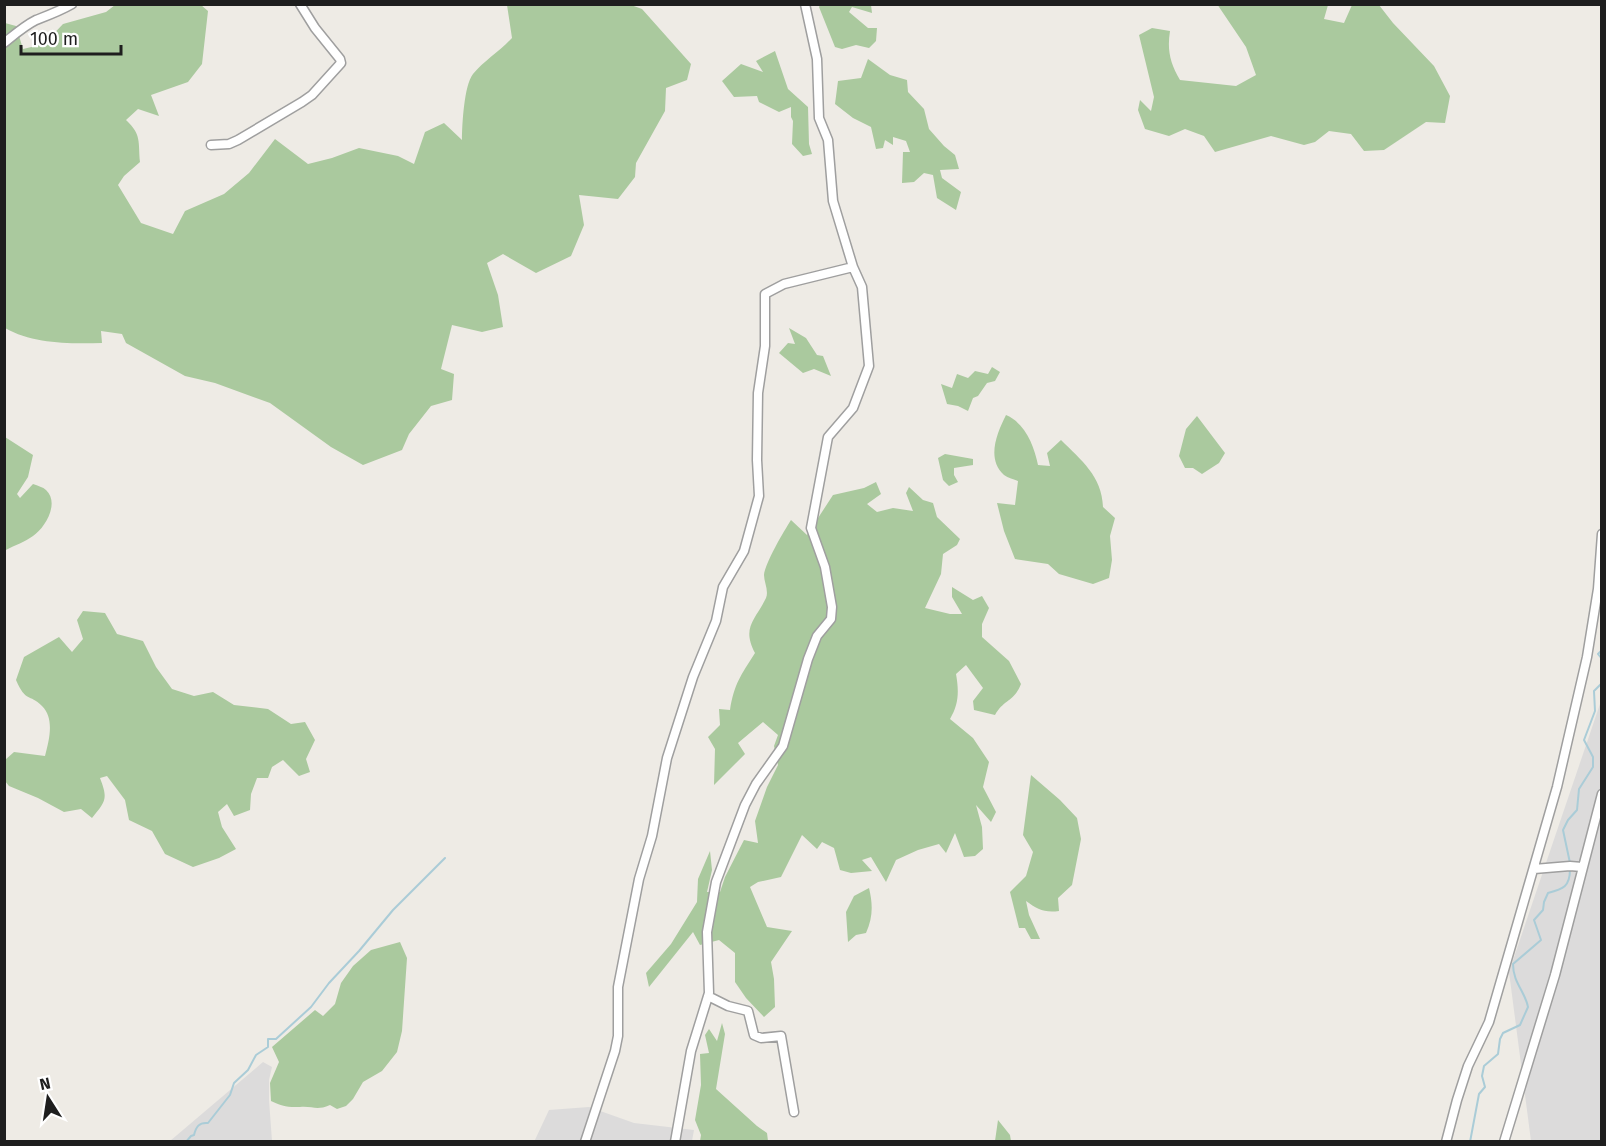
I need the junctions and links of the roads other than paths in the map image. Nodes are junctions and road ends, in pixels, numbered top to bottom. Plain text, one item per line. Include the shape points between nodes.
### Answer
1 (72, 4) edge
2 (300, 4) edge
3 (805, 4) edge
4 (4, 43) edge
5 (211, 145) dead end
6 (853, 267) junction
7 (1602, 534) edge
8 (1602, 794) edge
9 (1582, 867) junction
10 (1534, 869) junction
11 (708, 996) junction
12 (795, 1112) dead end
13 (585, 1142) edge
14 (675, 1142) edge
15 (1446, 1142) edge
16 (1504, 1142) edge

1 - 4 street via 37,20
2 - 5 street via 341,63 302,102 238,140
3 - 6 street via 817,59 819,118 828,140 833,201
6 - 11 street via 862,287 868,366 853,408 828,437 811,528 825,567 831,619 817,636 808,659 783,746 745,805 716,882 707,932
6 - 13 street via 784,284 765,294 765,346 757,414 759,496 744,551 723,587 716,621 667,758 618,987 615,1051
7 - 10 street via 1587,657
8 - 9 street
9 - 10 street
9 - 16 street via 1555,975
10 - 15 street via 1490,1022 1468,1066
11 - 12 street via 748,1011 754,1035 781,1036
11 - 14 street via 691,1052

